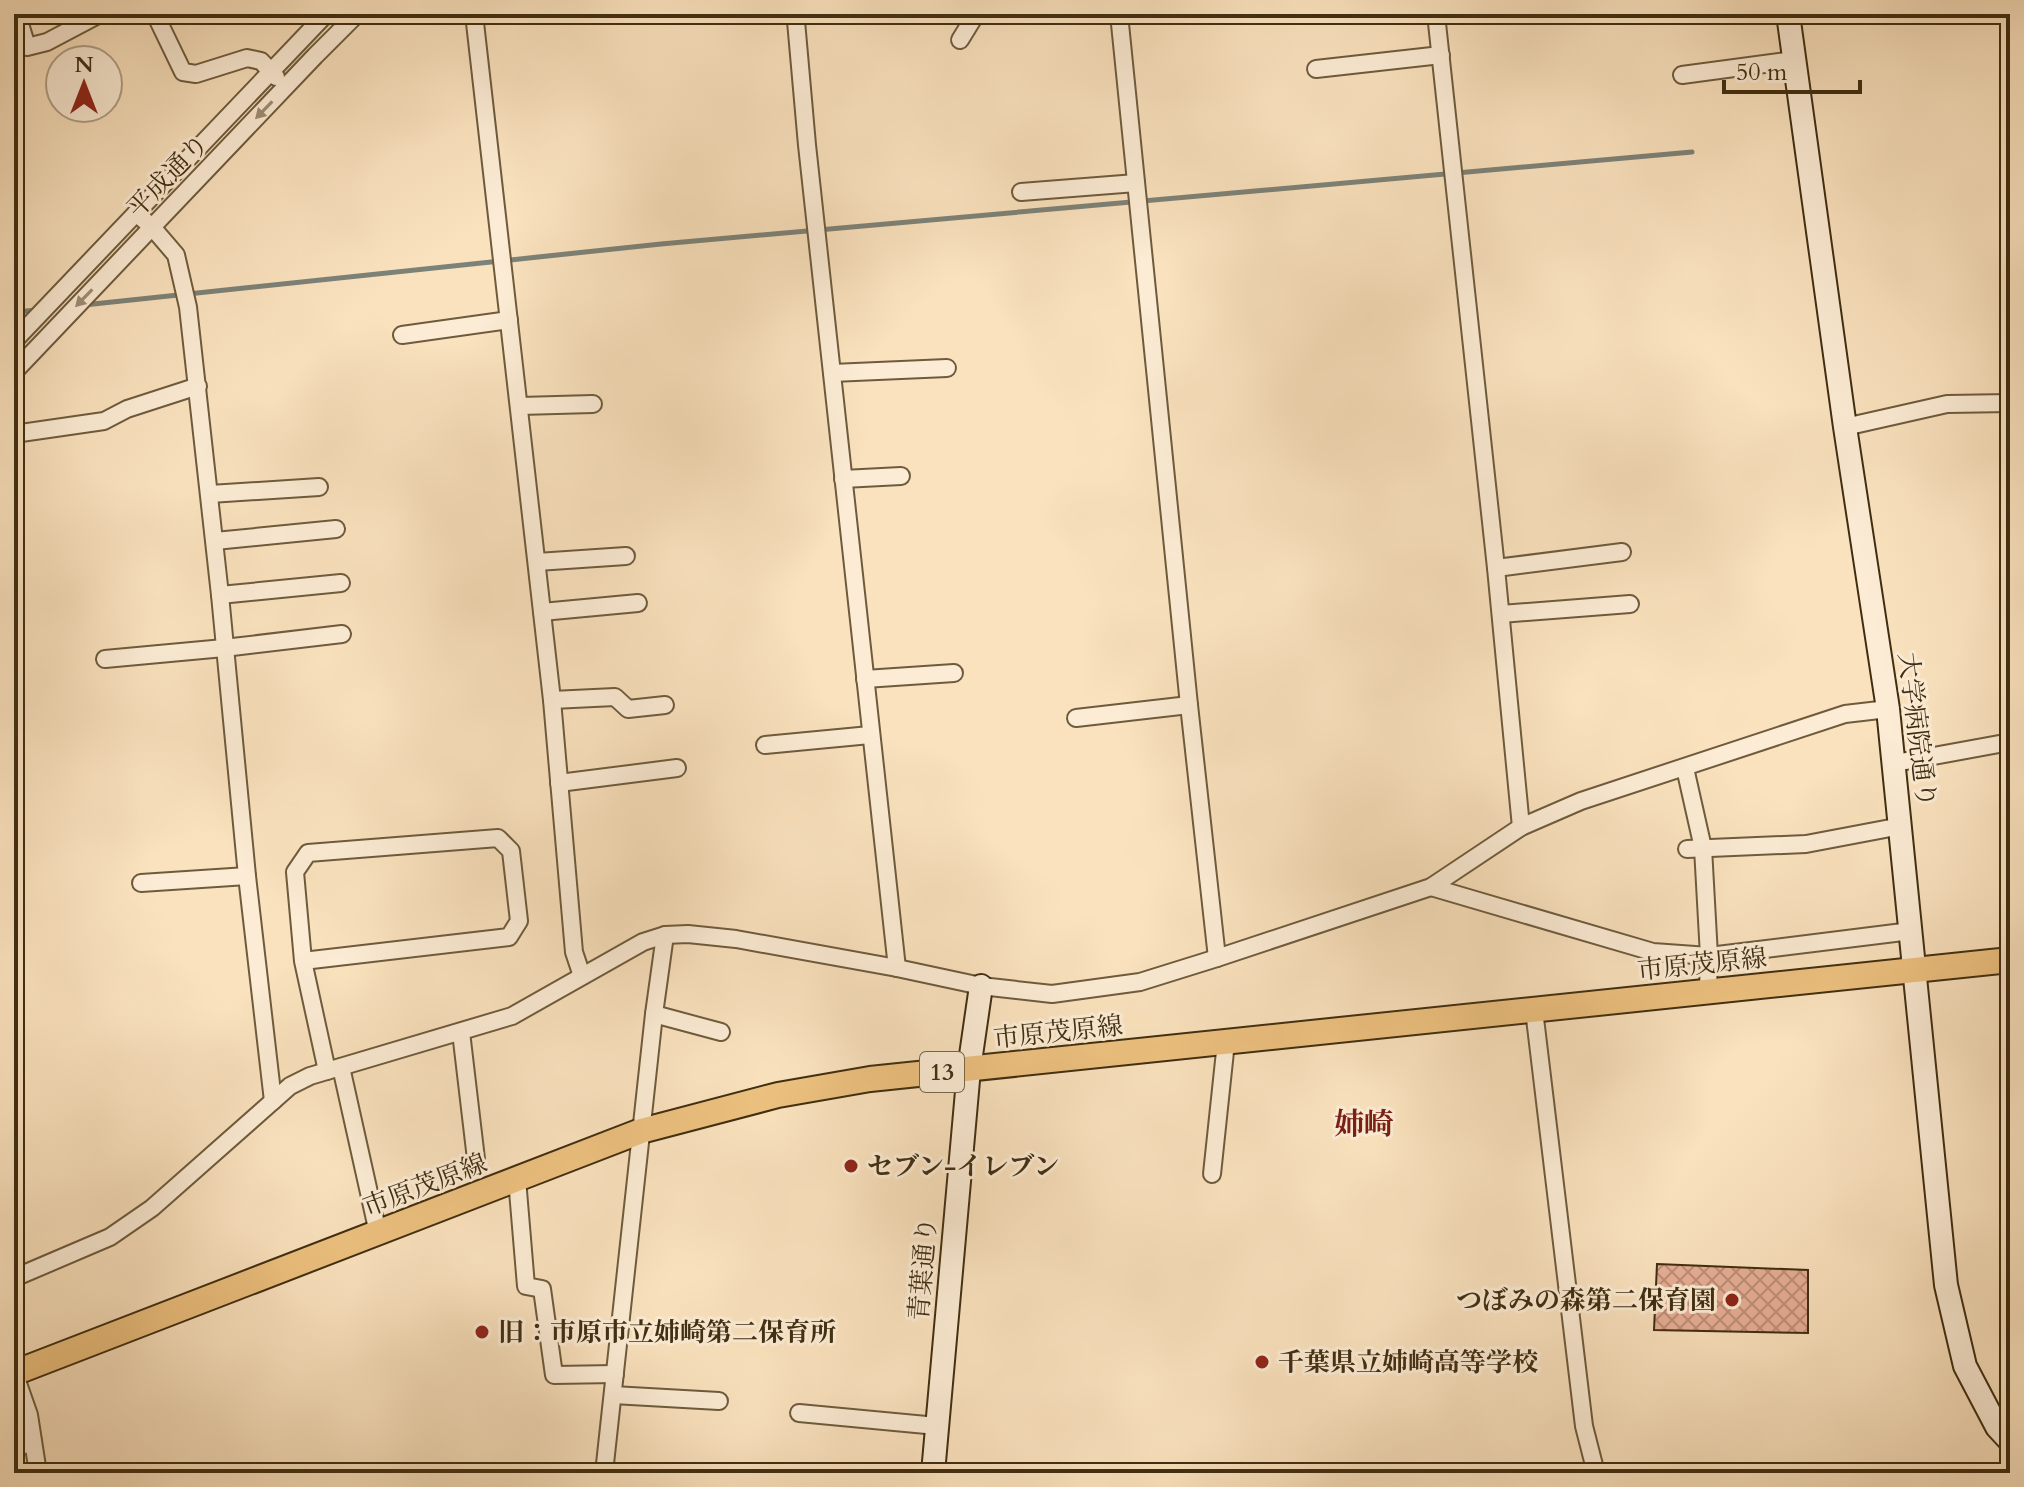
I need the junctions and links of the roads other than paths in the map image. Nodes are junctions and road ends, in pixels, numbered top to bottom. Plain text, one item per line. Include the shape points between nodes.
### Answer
1 (17, 14) edge
2 (100, 14) edge
3 (155, 14) edge
4 (326, 14) edge
5 (357, 14) edge
6 (474, 14) edge
7 (976, 14) edge
8 (1119, 14) edge
9 (1436, 14) edge
10 (1788, 14) edge
11 (796, 21) dead end
12 (960, 40) dead end
13 (1441, 55) junction
14 (1794, 60) junction
15 (1316, 69) dead end
16 (271, 71) junction
17 (1682, 75) dead end
18 (286, 86) junction
19 (1136, 183) junction
20 (1021, 192) dead end
21 (136, 213) junction
22 (152, 227) junction
23 (509, 320) junction
24 (402, 335) dead end
25 (14, 341) edge
26 (947, 368) dead end
27 (14, 372) edge
28 (832, 373) junction
29 (198, 386) junction
30 (2010, 403) edge
31 (593, 404) dead end
32 (520, 406) junction
33 (1845, 427) junction
34 (14, 434) edge
35 (901, 476) dead end
36 (843, 479) junction
37 (319, 487) dead end
38 (210, 494) junction
39 (336, 529) dead end
40 (215, 541) junction
41 (1622, 552) dead end
42 (626, 556) dead end
43 (537, 562) junction
44 (1496, 568) junction
45 (341, 583) dead end
46 (220, 595) junction
47 (638, 603) dead end
48 (1630, 604) dead end
49 (542, 612) junction
50 (1501, 614) junction
51 (342, 634) dead end
52 (224, 648) junction
53 (105, 659) dead end
54 (954, 673) dead end
55 (865, 679) junction
56 (552, 700) junction
57 (665, 705) dead end
58 (1189, 705) junction
59 (1888, 709) junction
60 (1076, 718) dead end
61 (870, 735) junction
62 (2010, 742) edge
63 (765, 745) dead end
64 (1895, 763) junction
65 (677, 768) dead end
66 (1685, 768) junction
67 (559, 783) junction
68 (1901, 826) junction
69 (1521, 827) junction
70 (1695, 848) junction
71 (247, 876) junction
72 (141, 883) dead end
73 (1431, 887) junction
74 (1911, 931) junction
75 (665, 935) junction
76 (1709, 956) junction
77 (1217, 958) junction
78 (2010, 960) edge
79 (303, 961) junction
80 (897, 968) junction
81 (1915, 970) junction
82 (582, 976) junction
83 (981, 986) junction
84 (1708, 991) junction
85 (1534, 1010) junction
86 (654, 1014) junction
87 (461, 1032) junction
88 (721, 1032) dead end
89 (1226, 1042) junction
90 (334, 1069) junction
91 (969, 1069) junction
92 (273, 1101) junction
93 (641, 1131) junction
94 (476, 1159) dead end
95 (1212, 1174) dead end
96 (517, 1179) junction
97 (378, 1233) junction
98 (14, 1278) edge
99 (15, 1370) edge
100 (615, 1374) junction
101 (613, 1395) junction
102 (719, 1401) dead end
103 (799, 1413) dead end
104 (937, 1426) junction
105 (2010, 1441) edge
106 (33, 1442) junction
107 (14, 1448) edge
108 (38, 1473) edge
109 (604, 1473) edge
110 (933, 1473) edge
111 (1596, 1473) edge

1 - 2 street via 27,47
3 - 16 street via 183,72 196,74 247,58 261,61
4 - 16 street, 平成通り
5 - 18 street, 平成通り
6 - 23 street
7 - 12 street
8 - 19 street
9 - 13 street
10 - 14 street, 大学病院通り
11 - 28 street
13 - 15 street
13 - 44 street
14 - 17 street
14 - 33 street, 大学病院通り
16 - 18 street
16 - 21 street, 平成通り
18 -> 22 street, 平成通り
19 - 20 street
19 - 58 street
21 - 22 street
21 - 25 street, 平成通り
22 -> 27 street, 平成通り
22 - 29 street via 176,255
23 - 24 street
23 - 32 street
26 - 28 street
28 - 36 street
29 - 34 street via 104,421
29 - 38 street
30 - 33 street via 1947,404
31 - 32 street
32 - 43 street
33 - 59 street, 大学病院通り
35 - 36 street
36 - 55 street
37 - 38 street
38 - 40 street
39 - 40 street
40 - 46 street
41 - 44 street
42 - 43 street
43 - 49 street
44 - 50 street
45 - 46 street
46 - 52 street
47 - 49 street
48 - 50 street
49 - 56 street
50 - 69 street
51 - 52 street
52 - 53 street
52 - 71 street
54 - 55 street
55 - 61 street
56 - 57 street via 615,697 628,709
56 - 67 street
58 - 60 street
58 - 77 street
59 - 64 street, 大学病院通り
59 - 66 street via 1845,714
61 - 63 street
61 - 80 street
62 - 64 street
64 - 68 street, 大学病院通り
65 - 67 street
66 - 69 street via 1581,801
66 - 70 street
67 - 82 street via 574,952
68 - 70 street via 1806,844
68 - 74 street, 大学病院通り
69 - 73 street
70 - 76 street
71 - 72 street
71 - 92 street
73 - 76 street via 1653,952
73 - 77 street
74 - 76 street
74 - 81 street, 大学病院通り
75 - 80 street via 736,939
75 - 82 street
75 - 86 street
76 - 84 street
77 - 83 street via 1140,982 1052,994
78 - 81 main road, 市原茂原線 / 13
79 - 79 street via 295,872 308,853 498,838 511,851 519,921 509,937
79 - 90 street
80 - 83 street
81 - 84 main road, 市原茂原線 / 13
81 - 105 street, 大学病院通り via 1946,1285 1965,1366
82 - 87 street via 512,1016
83 - 91 street, 青葉通り
84 - 85 main road, 市原茂原線 / 13
85 - 89 main road, 市原茂原線 / 13
85 - 111 street via 1584,1426
86 - 88 street
86 - 93 street
87 - 90 street
87 - 94 street
89 - 91 main road, 市原茂原線 / 13
89 - 95 street
90 - 92 street via 290,1086
90 - 97 street
91 - 93 main road, 市原茂原線 / 13 via 826,1086
91 - 104 street, 青葉通り
92 - 98 street via 152,1208 110,1237
93 - 96 main road, 市原茂原線 / 13
93 - 100 street
96 - 97 main road, 市原茂原線 / 13
96 - 100 street via 526,1286 542,1289 554,1375
97 - 99 main road, 市原茂原線 / 13
99 - 106 street
100 - 101 street
101 - 102 street
101 - 109 street
103 - 104 street
104 - 110 street, 青葉通り
106 - 107 street
106 - 108 street

